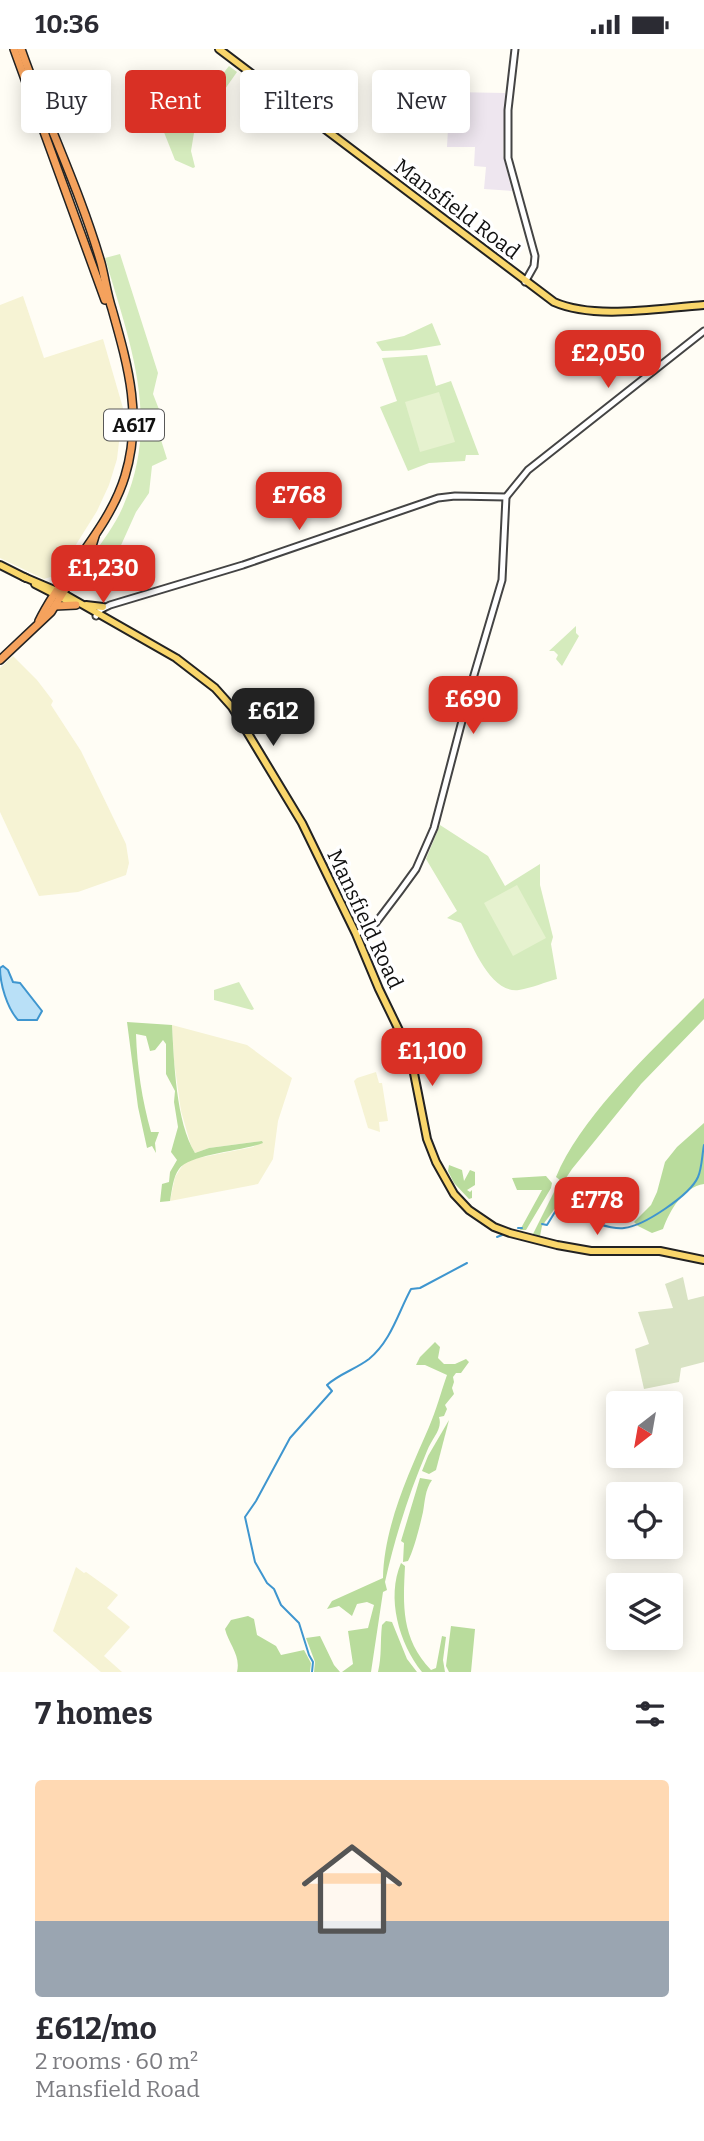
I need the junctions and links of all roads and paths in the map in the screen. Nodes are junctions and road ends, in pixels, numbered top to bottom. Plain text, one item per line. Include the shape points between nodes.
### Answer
1 (14, 49) edge
2 (21, 49) edge
3 (219, 49) edge
4 (515, 49) edge
5 (525, 282) junction
6 (704, 305) edge
7 (112, 309) junction
8 (704, 331) edge
9 (506, 497) junction
10 (0, 565) edge
11 (59, 594) junction
12 (78, 605) junction
13 (55, 606) junction
14 (103, 607) junction
15 (97, 615) junction
16 (39, 621) junction
17 (0, 660) edge
18 (356, 934) junction
19 (704, 1261) edge

1 - 7 highway, A617
2 - 7 highway, A617 via 92,236
3 - 5 main road, Mansfield Road
4 - 5 street via 508,158 535,256
5 - 6 main road, Mansfield Road via 554,302 580,311
7 - 11 highway, A617 via 130,379 132,450 110,510
8 - 9 street via 548,454
9 - 14 street via 439,498
9 - 18 street via 502,580 434,828 416,869 400,891 375,924
10 - 11 main road, Mansfield Road
11 - 12 main road, Mansfield Road
11 - 13 highway, A617
11 - 16 highway, A617
12 - 13 highway
12 - 14 main road
12 - 15 main road, Mansfield Road
13 - 16 highway, A617
14 - 15 street
15 - 18 main road, Mansfield Road via 176,658 232,706 302,823
16 - 17 highway, A617
18 - 19 main road, Mansfield Road via 410,1053 436,1163 469,1210 494,1227 557,1245 591,1251 670,1252

